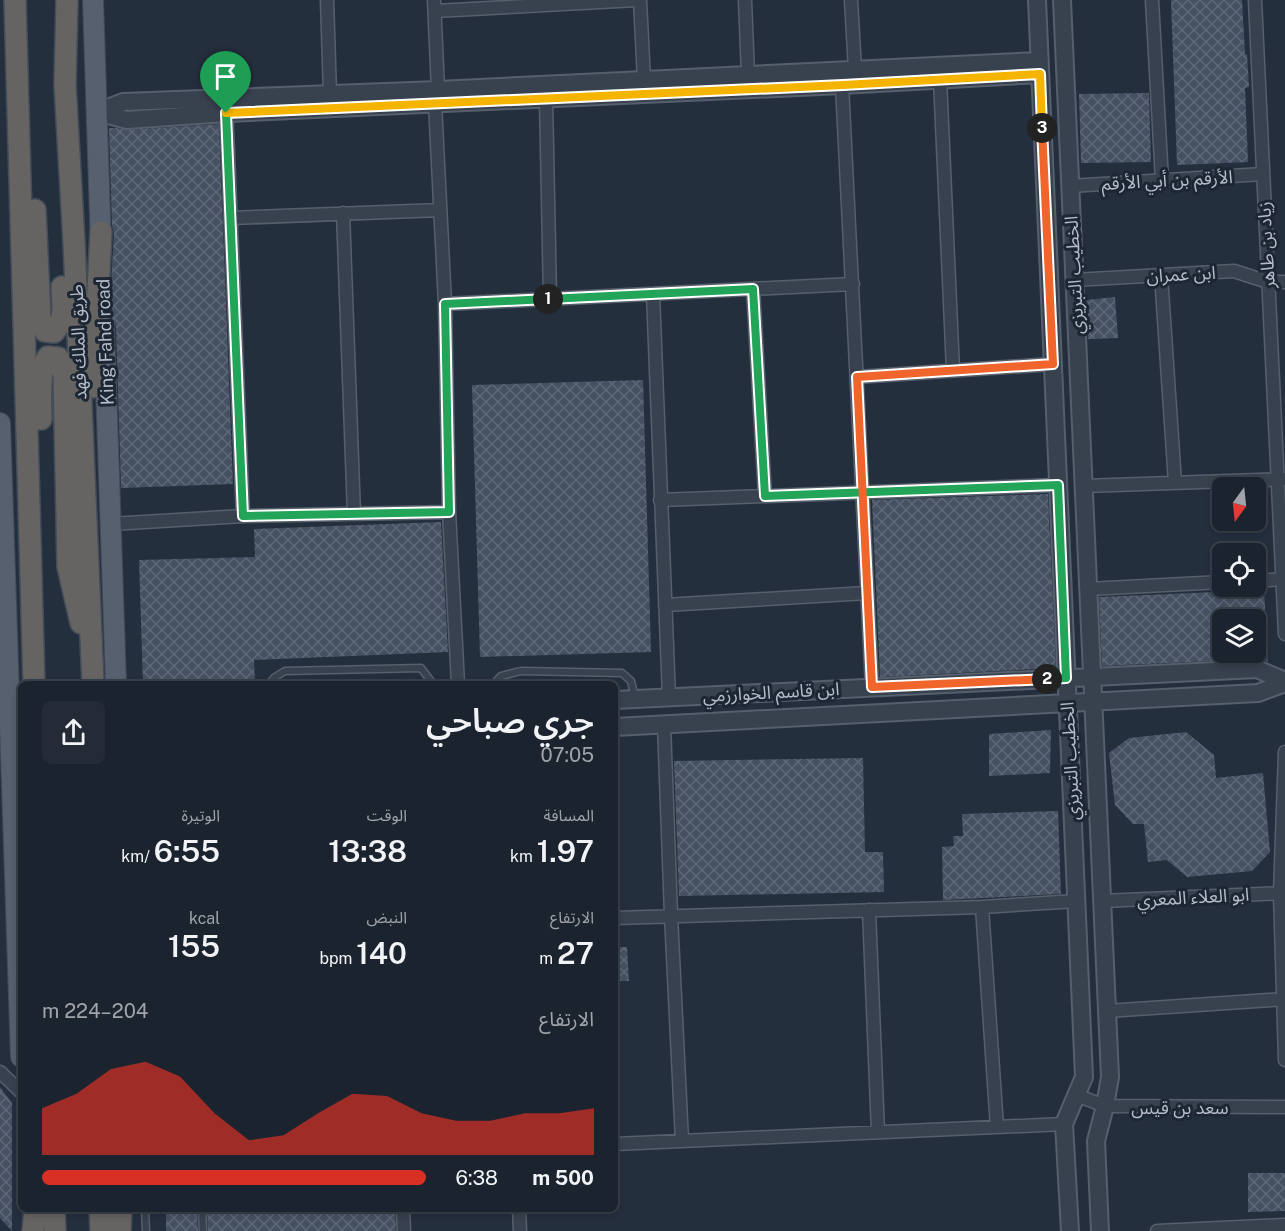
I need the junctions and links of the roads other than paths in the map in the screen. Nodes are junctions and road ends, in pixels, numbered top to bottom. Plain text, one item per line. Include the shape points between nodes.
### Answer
1 (15, 0) edge
2 (67, 0) edge
3 (327, 0) edge
4 (638, 0) edge
5 (745, 0) edge
6 (851, 0) edge
7 (1037, 0) edge
8 (1062, 0) edge
9 (1152, 0) edge
10 (1255, 0) edge
11 (93, 1) edge
12 (434, 5) edge
13 (1040, 67) junction
14 (855, 70) junction
15 (748, 75) junction
16 (940, 79) junction
17 (644, 80) junction
18 (65, 85) junction
19 (843, 85) junction
20 (330, 94) junction
21 (436, 97) junction
22 (546, 98) junction
23 (226, 105) junction
24 (97, 112) junction
25 (1263, 174) junction
26 (1162, 180) junction
27 (1070, 186) junction
28 (440, 210) junction
29 (343, 213) junction
30 (231, 218) junction
31 (101, 232) junction
32 (1161, 275) junction
33 (1074, 280) junction
34 (1268, 282) junction
35 (1285, 282) edge
36 (853, 284) junction
37 (753, 289) junction
38 (653, 294) junction
39 (550, 299) junction
40 (445, 304) junction
41 (1053, 364) junction
42 (953, 370) junction
43 (857, 377) junction
44 (0, 423) edge
45 (1281, 479) edge
46 (1175, 483) junction
47 (1058, 485) junction
48 (1084, 486) junction
49 (862, 492) junction
50 (765, 496) junction
51 (660, 500) junction
52 (86, 510) junction
53 (449, 512) junction
54 (354, 514) junction
55 (243, 516) junction
56 (111, 524) junction
57 (1282, 579) junction
58 (1266, 580) edge
59 (1212, 583) edge
60 (1088, 589) junction
61 (867, 593) junction
62 (665, 604) junction
63 (1285, 634) edge
64 (34, 654) junction
65 (4, 671) edge
66 (1092, 677) junction
67 (1066, 678) junction
68 (93, 680) edge
69 (34, 681) edge
70 (116, 681) edge
71 (271, 681) edge
72 (431, 681) edge
73 (458, 681) edge
74 (497, 681) edge
75 (1285, 682) edge
76 (872, 687) junction
77 (669, 697) junction
78 (635, 699) junction
79 (618, 700) edge
80 (1093, 702) junction
81 (1068, 703) junction
82 (664, 724) junction
83 (618, 727) edge
84 (1285, 752) edge
85 (6, 781) edge
86 (1283, 893) edge
87 (1077, 901) junction
88 (1102, 901) junction
89 (982, 908) junction
90 (869, 910) junction
91 (671, 915) junction
92 (618, 918) edge
93 (1284, 999) edge
94 (18, 1002) edge
95 (1107, 1011) junction
96 (1285, 1060) edge
97 (0, 1072) edge
98 (18, 1089) edge
99 (1076, 1095) junction
100 (1105, 1106) junction
101 (1285, 1107) edge
102 (1065, 1124) junction
103 (997, 1127) junction
104 (878, 1132) junction
105 (682, 1141) junction
106 (618, 1144) edge
107 (27, 1212) edge
108 (35, 1212) edge
109 (54, 1212) edge
110 (100, 1212) edge
111 (121, 1212) edge
112 (126, 1212) edge
113 (145, 1212) edge
114 (202, 1212) edge
115 (403, 1212) edge
116 (519, 1212) edge
117 (1285, 1225) edge
118 (1194, 1230) edge
119 (28, 1231) edge
120 (33, 1231) edge
121 (55, 1231) edge
122 (101, 1231) edge
123 (120, 1231) edge
124 (127, 1231) edge
125 (146, 1231) edge
126 (203, 1231) edge
127 (404, 1231) edge
128 (520, 1231) edge
129 (1070, 1231) edge
130 (1100, 1231) edge
131 (1157, 1231) edge

1 - 18 highway via 26,76 40,319 45,331 54,332 63,314 60,138
1 - 64 highway
2 - 18 highway, طريق الملك فهد
3 - 20 street
4 - 12 street
4 - 17 street
5 - 15 street
6 - 14 street
7 - 13 street, الخطيب التبريزي
8 - 27 street, الخطيب التبريزي
9 - 26 street
10 - 25 street, زياد بن طاهر
11 - 24 main road, King Fahd road
12 - 21 street
13 - 14 street
13 - 16 street
13 - 41 street, الخطيب التبريزي
14 - 15 street
15 - 17 street
16 - 19 street
16 - 42 street
17 - 21 street
18 - 52 highway, طريق الملك فهد
19 - 22 street
19 - 36 street
20 - 21 street
20 - 23 street
21 - 22 street
21 - 23 street
21 - 28 street
22 - 39 street
23 - 24 street via 123,102
23 - 30 street
24 - 31 main road, King Fahd road
25 - 26 street, الأرقم بن أبي الأرقم
25 - 34 street, زياد بن طاهر
26 - 27 street, الأرقم بن أبي الأرقم
27 - 33 street, الخطيب التبريزي
28 - 29 street
28 - 40 street
29 - 30 street
29 - 54 street
30 - 55 street
31 - 52 highway
31 - 56 main road, King Fahd road
32 - 33 street, ابن عمران
32 - 34 street, ابن عمران via 1234,271
32 - 46 street
33 - 48 street, الخطيب التبريزي
34 - 35 street, ابن عمران
34 - 45 street, زياد بن طاهر
36 - 37 street
36 - 43 street
37 - 38 street
37 - 50 street
38 - 39 street
38 - 51 street
39 - 40 street
40 - 53 street
41 - 42 street
41 - 47 street, الخطيب التبريزي
42 - 43 street
43 - 49 street
44 - 65 main road
45 - 46 street
45 - 57 street, زياد بن طاهر
46 - 48 street
47 - 49 street
47 - 67 street, الخطيب التبريزي
48 - 60 street, الخطيب التبريزي
49 - 50 street
49 - 61 street
50 - 51 street
51 - 62 street
52 - 68 highway, طريق الملك فهد
53 - 54 street
53 - 73 street
54 - 55 street
55 - 56 street
56 - 70 main road, King Fahd road
57 - 58 street
57 - 63 street, زياد بن طاهر
59 - 60 street
60 - 66 street, الخطيب التبريزي
61 - 62 street
61 - 76 street
62 - 77 street
64 - 68 highway via 41,392 48,357 58,358 64,374 68,567
64 - 69 highway
65 - 85 main road
66 - 67 street, ابن قاسم الخوارزمي
66 - 75 street, ابن قاسم الخوارزمي via 1257,669
66 - 80 street, الخطيب التبريزي
67 - 76 street, ابن قاسم الخوارزمي
67 - 81 street, الخطيب التبريزي
71 - 72 lane via 285,671 422,668
74 - 78 lane via 521,671 622,673 631,681
75 - 80 street, ابن قاسم الخوارزمي via 1258,693
76 - 77 street, ابن قاسم الخوارزمي
77 - 78 street, ابن قاسم الخوارزمي
78 - 79 street, ابن قاسم الخوارزمي
80 - 81 street, ابن قاسم الخوارزمي
80 - 88 street, الخطيب التبريزي
81 - 82 street, ابن قاسم الخوارزمي
81 - 87 street, الخطيب التبريزي
82 - 83 street, ابن قاسم الخوارزمي
82 - 91 street
84 - 86 street
85 - 94 main road
86 - 88 street, ابو العلاء المعري
86 - 93 street
87 - 89 street
87 - 99 street, الخطيب التبريزي via 1084,1077
88 - 95 street, الخطيب التبريزي
89 - 90 street
89 - 103 street
90 - 91 street
90 - 104 street
91 - 92 street
91 - 105 street
93 - 95 street
93 - 96 street
95 - 100 street, الخطيب التبريزي via 1110,1077
97 - 98 street
99 - 100 street, سعد بن قيس
99 - 102 street, الخطيب التبريزي
100 - 101 street, سعد بن قيس
100 - 130 street, الخطيب التبريزي via 1096,1141
102 - 103 street
102 - 129 street, الخطيب التبريزي
103 - 104 street
104 - 105 street
105 - 106 street
107 - 119 main road
108 - 120 highway
109 - 121 highway
110 - 122 highway
111 - 123 highway
112 - 124 main road
113 - 125 lane
114 - 126 lane
115 - 127 street
116 - 128 street
117 - 118 street
118 - 131 street

